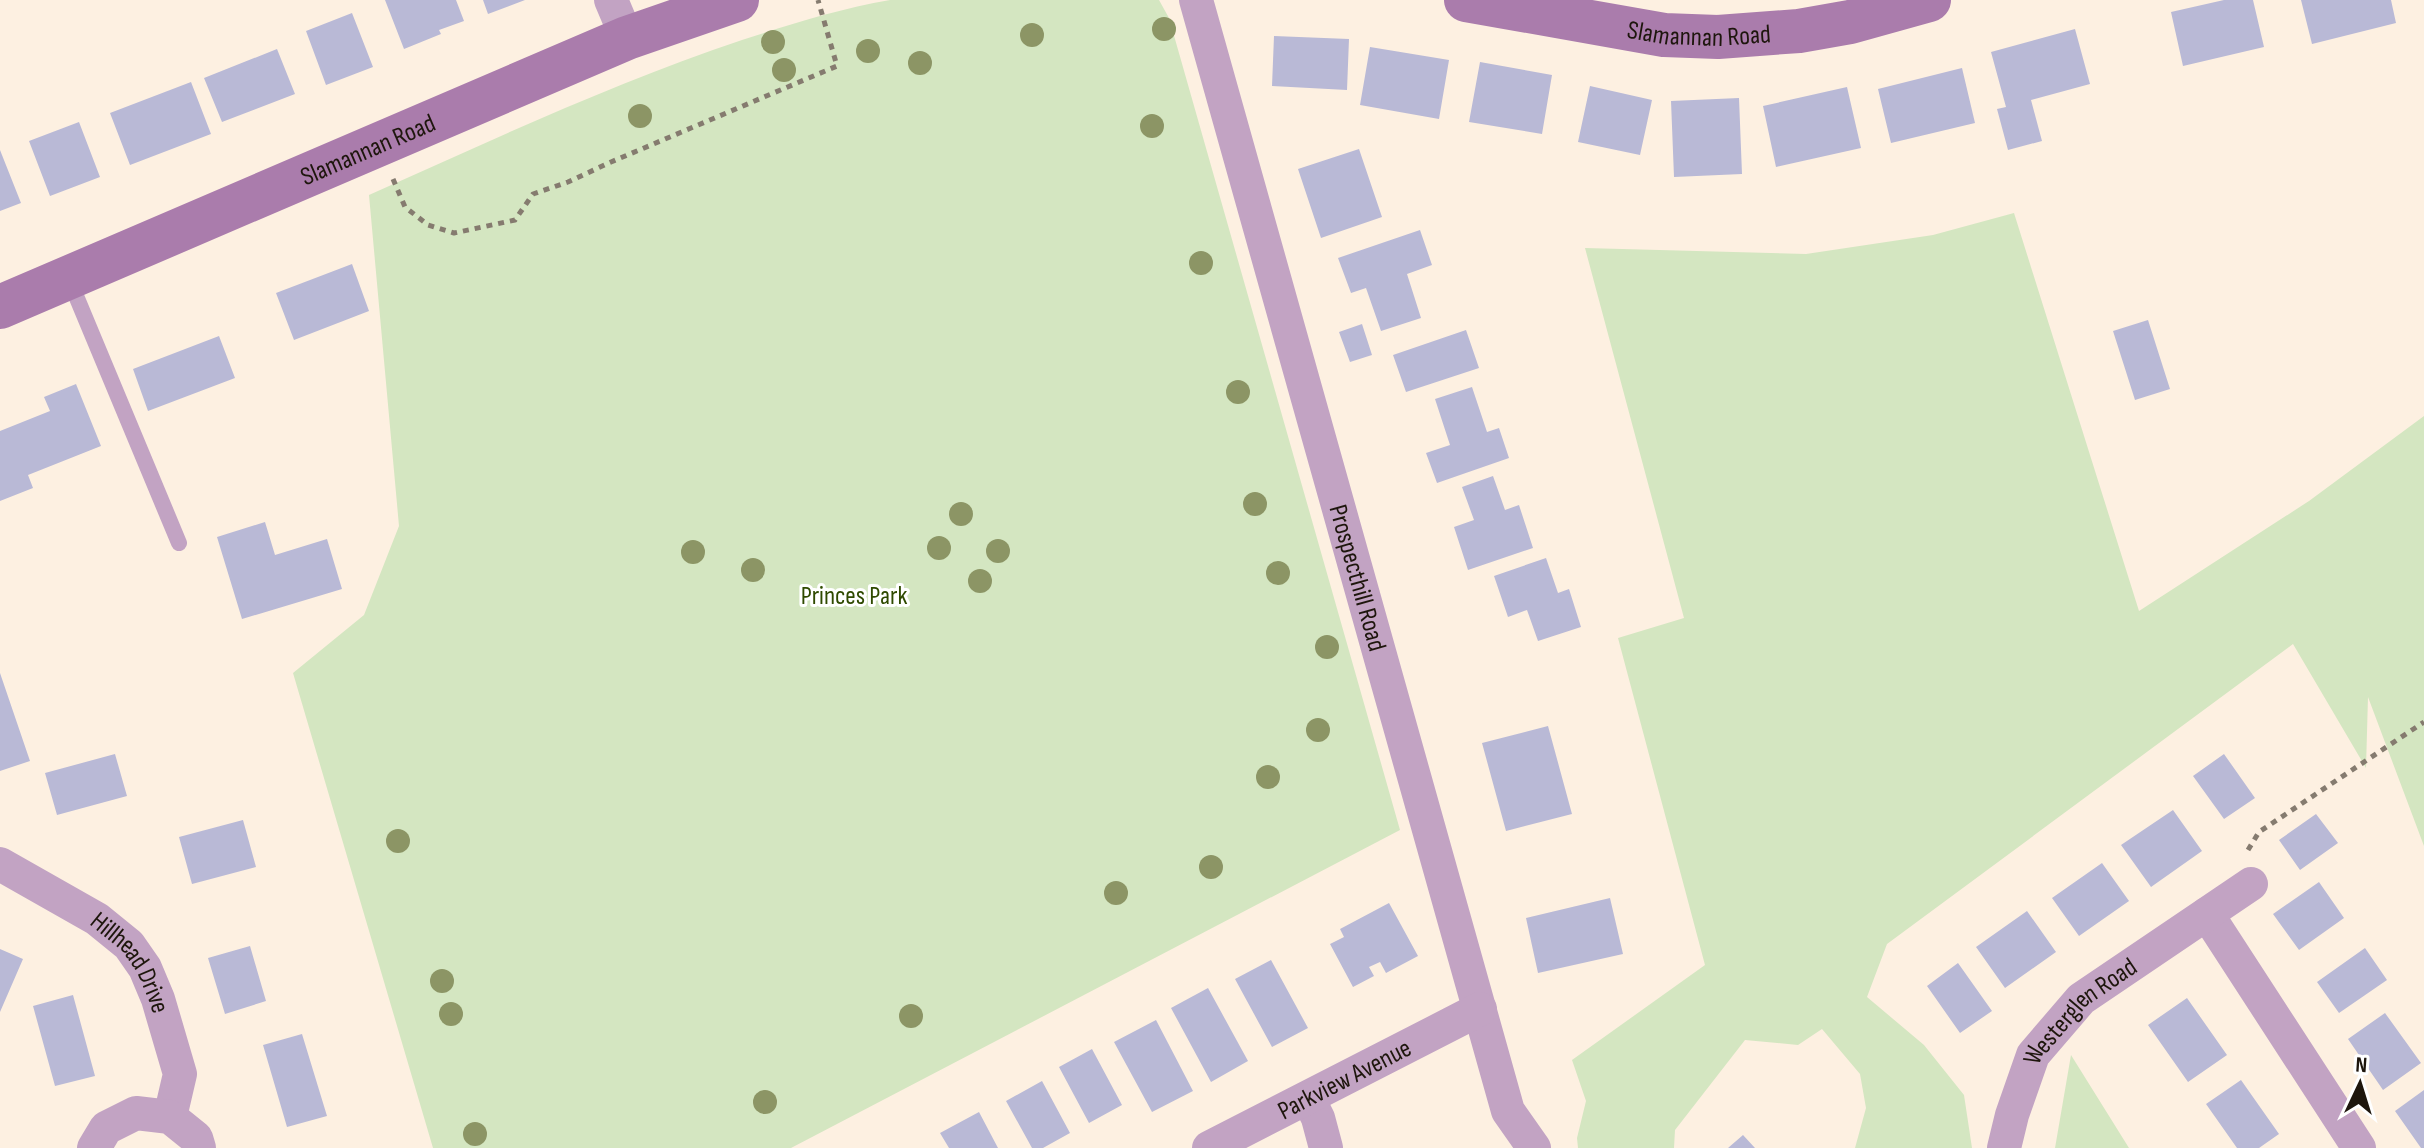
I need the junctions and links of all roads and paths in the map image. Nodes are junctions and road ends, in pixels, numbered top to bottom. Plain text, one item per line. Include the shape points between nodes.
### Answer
1 (737, 0) edge
2 (818, 0) edge
3 (1196, 0) edge
4 (1466, 0) edge
5 (1929, 0) edge
6 (619, 19) edge
7 (379, 144) junction
8 (69, 278) junction
9 (0, 307) edge
10 (179, 543) dead end
11 (2424, 722) edge
12 (0, 864) edge
13 (2251, 884) joint
14 (2207, 914) junction
15 (1480, 1009) junction
16 (1308, 1098) junction
17 (170, 1117) junction
18 (94, 1148) edge
19 (199, 1148) edge
20 (1209, 1148) edge
21 (1326, 1148) edge
22 (1534, 1148) edge
23 (2004, 1148) edge
24 (2359, 1148) edge

1 - 6 main road, Slamannan Road
2 - 7 path via 837,66 533,194 515,220 454,233 428,225 405,207
3 - 15 street, Prospecthill Road
4 - 5 main road, Slamannan Road via 1649,33 1718,37 1799,31
6 - 7 main road, Slamannan Road
7 - 8 main road, Slamannan Road
8 - 9 main road, Slamannan Road
8 - 10 lane
11 - 13 path via 2259,832 2241,867
12 - 17 street, Hillhead Drive via 97,919 129,945 145,968 180,1074
13 - 14 street, Westerglen Road
14 - 23 street, Westerglen Road via 2081,999 2033,1055
14 - 24 street
15 - 16 street, Parkview Avenue
15 - 22 street, Prospecthill Road via 1508,1111
16 - 20 street, Parkview Avenue
16 - 21 street
17 - 18 street via 136,1113 106,1128
17 - 19 street via 196,1138

